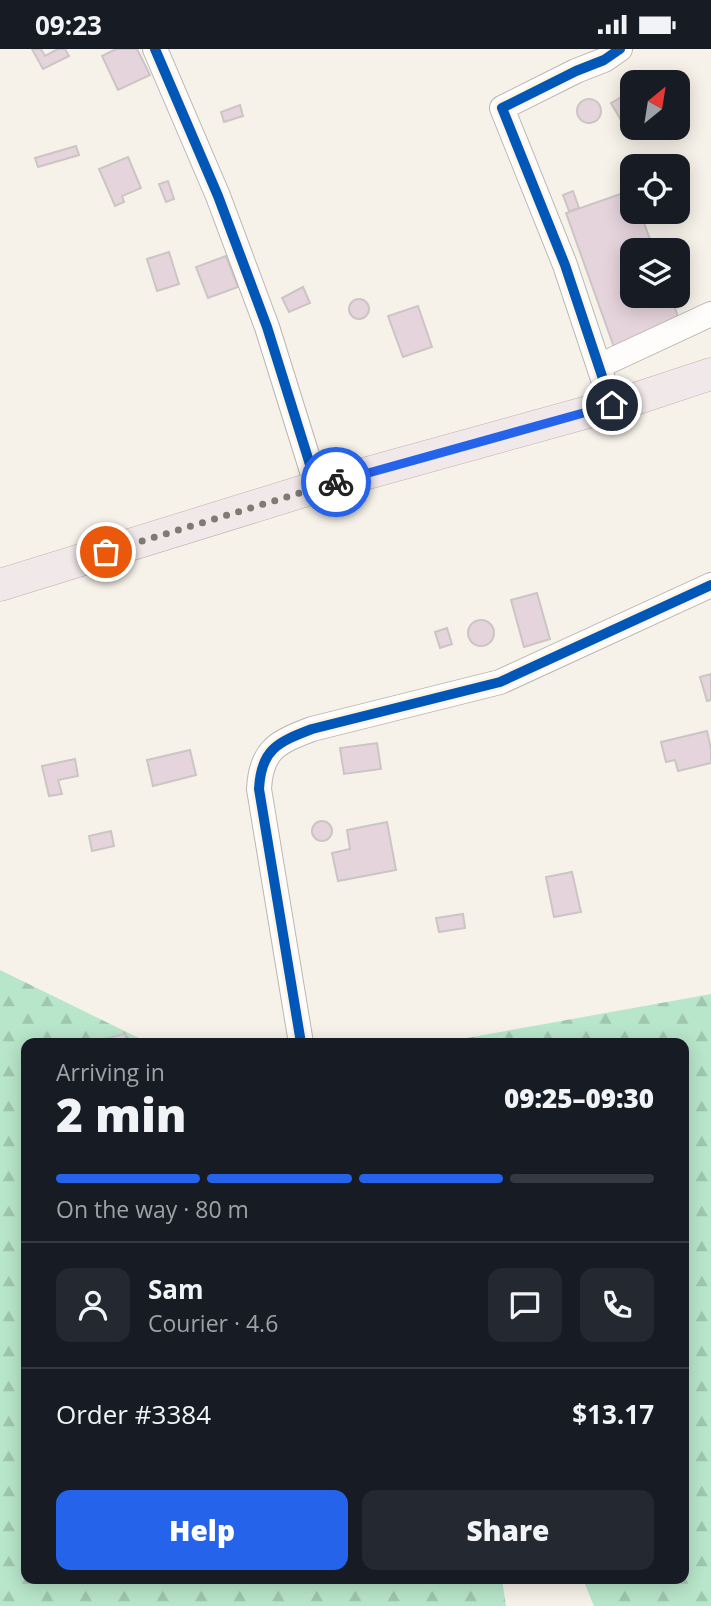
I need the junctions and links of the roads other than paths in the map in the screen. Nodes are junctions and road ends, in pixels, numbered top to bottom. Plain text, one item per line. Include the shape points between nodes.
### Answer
1 (155, 49) edge
2 (620, 49) edge
3 (711, 314) edge
4 (599, 366) junction
5 (711, 374) edge
6 (612, 405) junction
7 (317, 487) junction
8 (0, 585) edge
9 (711, 585) edge
10 (300, 1038) edge

1 - 7 street via 218,196 267,327
2 - 4 street via 502,108 565,265
3 - 4 street
4 - 6 street
5 - 6 main road
6 - 7 main road
7 - 8 main road
9 - 10 street via 500,683 312,729 283,740 268,755 260,769 259,789

